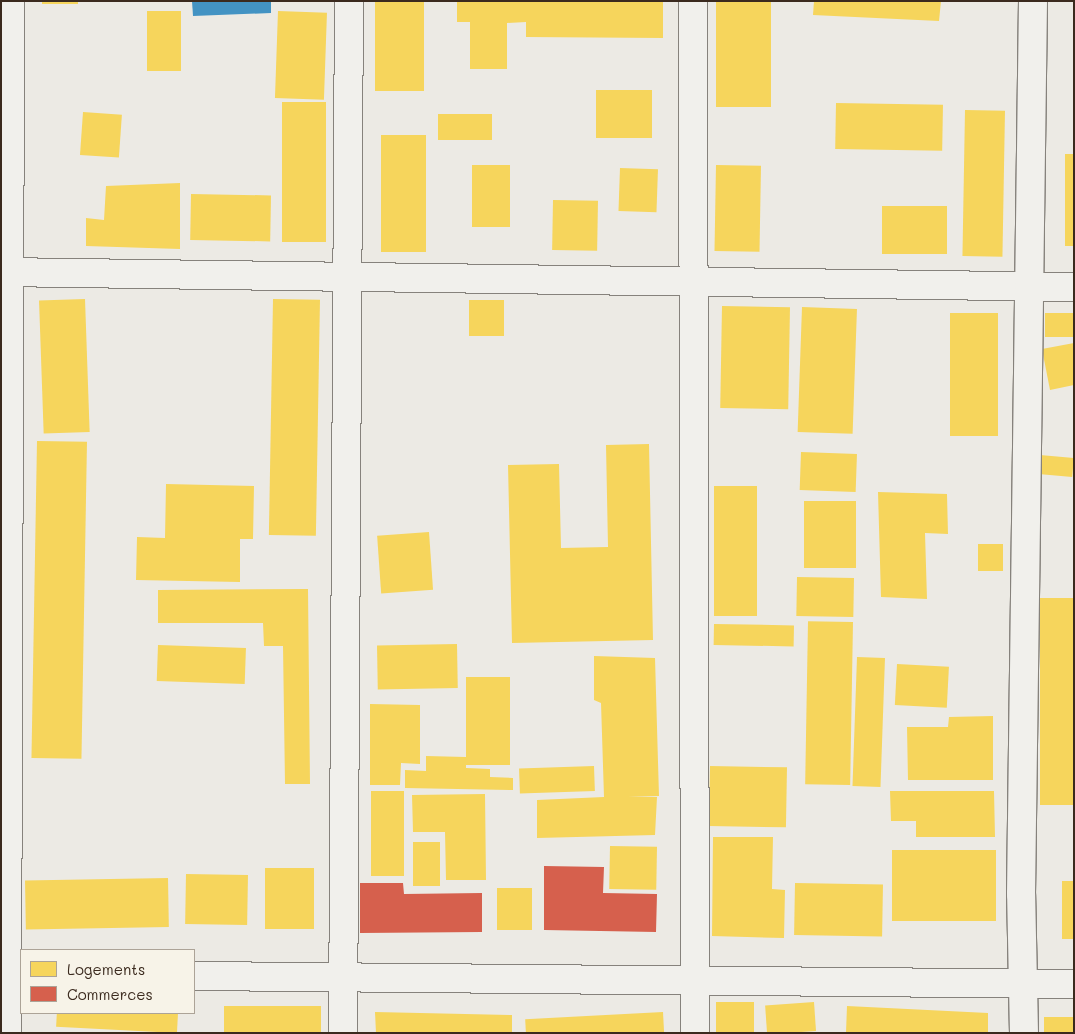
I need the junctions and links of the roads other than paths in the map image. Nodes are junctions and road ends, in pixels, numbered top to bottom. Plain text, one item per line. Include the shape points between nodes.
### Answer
1 (10, 1) edge
2 (349, 1) edge
3 (693, 1) edge
4 (1033, 1) edge
5 (5, 272) edge
6 (344, 278) junction
7 (696, 281) junction
8 (1027, 286) junction
9 (1074, 286) edge
10 (10, 971) edge
11 (195, 976) edge
12 (342, 980) junction
13 (695, 984) junction
14 (1025, 984) junction
15 (1074, 984) edge
16 (7, 1033) edge
17 (343, 1033) edge
18 (695, 1033) edge
19 (1024, 1033) edge

1 - 5 street
2 - 6 street
3 - 7 street
4 - 8 street
5 - 6 street
5 - 10 street
6 - 7 street
6 - 12 street
7 - 8 street
7 - 13 street
8 - 9 street
8 - 14 street via 1021,894
10 - 16 street
11 - 12 street
12 - 13 street
12 - 17 street
13 - 14 street
13 - 18 street
14 - 15 street
14 - 19 street

